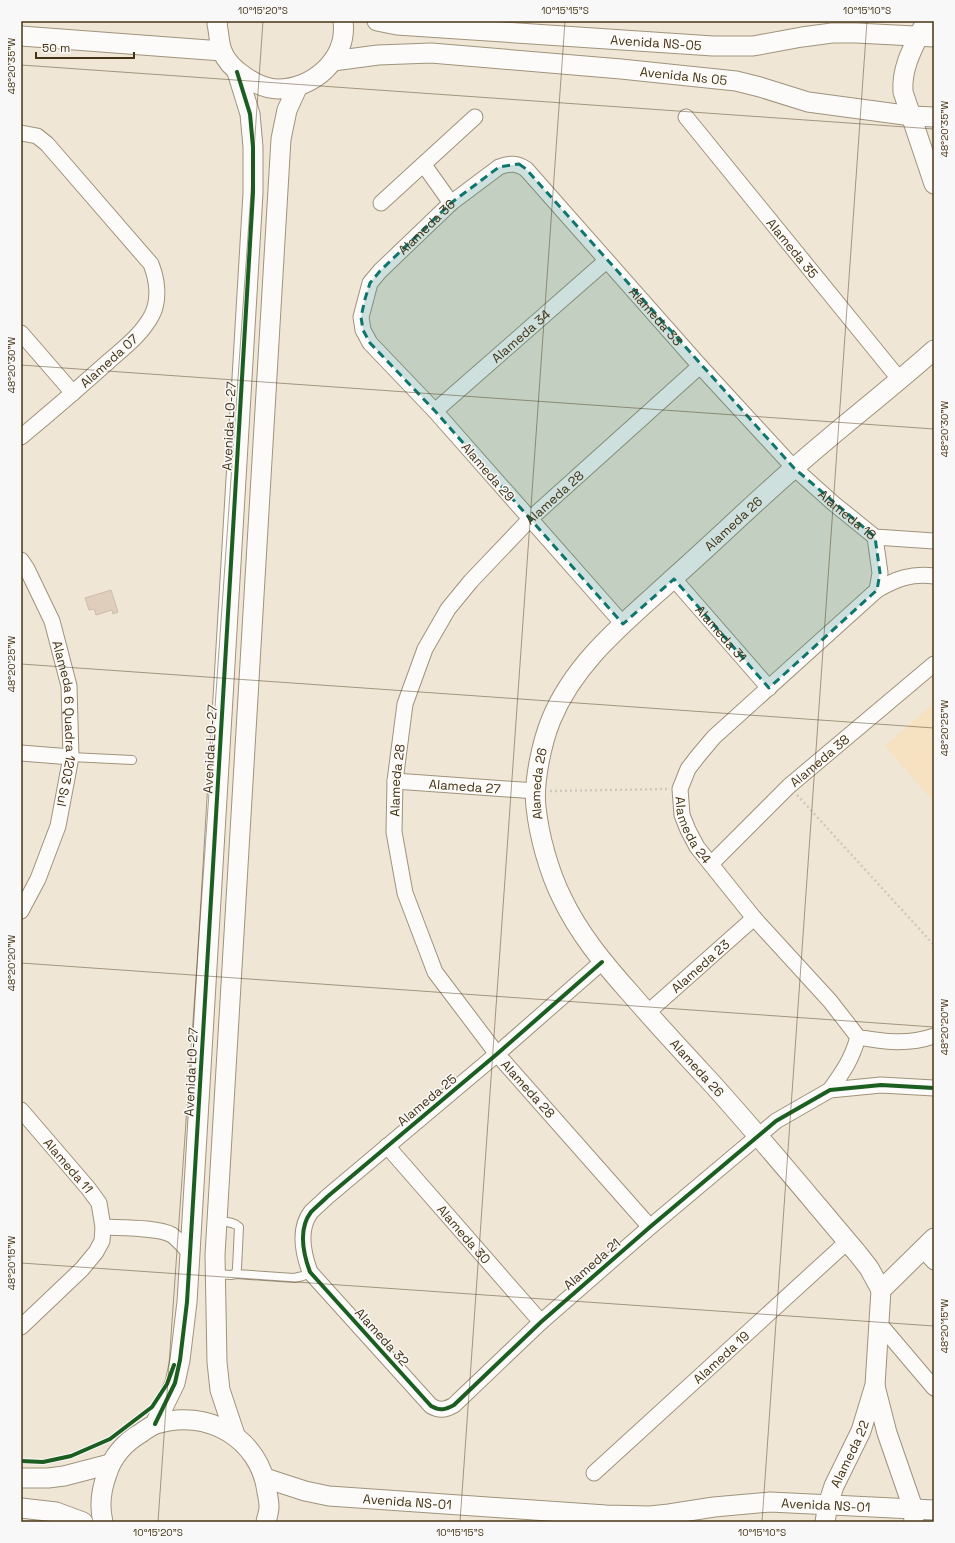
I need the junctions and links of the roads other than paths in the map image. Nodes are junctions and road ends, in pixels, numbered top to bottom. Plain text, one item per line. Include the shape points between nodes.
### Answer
1 (218, 21) edge
2 (343, 21) edge
3 (377, 21) edge
4 (926, 31) edge
5 (21, 36) edge
6 (222, 51) junction
7 (333, 61) junction
8 (237, 72) junction
9 (298, 86) junction
10 (912, 116) junction
11 (475, 117) dead end
12 (686, 117) dead end
13 (934, 117) edge
14 (23, 132) edge
15 (519, 164) joint
16 (424, 165) junction
17 (934, 184) edge
18 (381, 203) dead end
19 (451, 203) junction
20 (606, 261) junction
21 (361, 317) joint
22 (21, 333) edge
23 (934, 350) edge
24 (700, 366) junction
25 (900, 380) junction
26 (73, 393) junction
27 (435, 411) junction
28 (21, 437) edge
29 (794, 468) junction
30 (530, 519) junction
31 (875, 537) junction
32 (934, 541) edge
33 (21, 560) edge
34 (934, 576) edge
35 (674, 579) junction
36 (877, 590) junction
37 (622, 624) junction
38 (934, 664) edge
39 (769, 688) junction
40 (21, 753) edge
41 (71, 757) junction
42 (132, 760) dead end
43 (395, 781) junction
44 (536, 791) junction
45 (711, 864) junction
46 (21, 911) edge
47 (754, 918) junction
48 (602, 962) junction
49 (647, 1013) junction
50 (934, 1036) edge
51 (858, 1037) junction
52 (497, 1054) junction
53 (934, 1088) edge
54 (830, 1090) junction
55 (23, 1117) edge
56 (759, 1135) junction
57 (387, 1146) junction
58 (217, 1221) junction
59 (103, 1227) junction
60 (650, 1227) junction
61 (848, 1241) junction
62 (930, 1250) edge
63 (190, 1253) junction
64 (310, 1272) junction
65 (215, 1274) junction
66 (236, 1274) junction
67 (880, 1290) junction
68 (542, 1322) junction
69 (878, 1322) junction
70 (21, 1327) edge
71 (875, 1385) junction
72 (934, 1388) edge
73 (442, 1410) joint
74 (155, 1424) junction
75 (235, 1435) junction
76 (110, 1464) junction
77 (594, 1473) dead end
78 (21, 1478) edge
79 (265, 1478) junction
80 (21, 1508) edge
81 (934, 1510) edge
82 (827, 1513) edge
83 (914, 1515) edge
84 (82, 1522) edge
85 (103, 1522) edge
86 (266, 1522) edge

1 - 6 street
2 - 7 street via 341,44
3 - 4 street, Avenida NS-05 via 397,25 713,46 753,46 832,34
4 - 10 street via 908,57 902,80 903,92
5 - 6 street
6 - 8 street
7 - 9 street via 318,77
7 - 10 street, Avenida Ns 05 via 378,55 431,54 621,69 736,81 808,102
8 - 9 street via 255,84 276,89
8 - 63 street, Avenida LO-27 via 250,114 253,193
9 - 58 street via 287,110 281,139
10 - 13 street, Avenida Ns 05
10 - 17 street
11 - 16 street
12 - 25 street, Alameda 35
14 - 26 street, Alameda 07 via 37,136 47,144 151,264 156,277 157,296 153,313 142,330
15 - 19 street, Alameda 36 via 499,167
15 - 20 street, Alameda 33
16 - 18 street
16 - 19 street
19 - 21 street, Alameda 36 via 373,279 367,291
20 - 24 street, Alameda 33
20 - 27 street, Alameda 34
21 - 27 street, Alameda 29 via 370,343
22 - 26 street
23 - 25 street, Alameda 26
24 - 29 street, Alameda 33
24 - 30 street, Alameda 28
25 - 29 street, Alameda 26
26 - 28 street, Alameda 07
27 - 30 street, Alameda 29
29 - 31 street, Alameda 18
29 - 35 street, Alameda 26
30 - 37 street, Alameda 29
30 - 43 street, Alameda 28 via 448,609 425,649 405,704
31 - 32 street, Alameda 18
31 - 36 street via 880,573
33 - 41 street, Alameda 6 Quadra 1203 Sul via 52,621 69,686
34 - 36 street, Alameda 24 via 909,576 894,580
35 - 37 street, Alameda 26
35 - 39 street, Alameda 31
36 - 39 street, Alameda 24
37 - 44 street, Alameda 26 via 586,662 552,718 543,744
38 - 45 street, Alameda 38 via 788,786
39 - 45 street, Alameda 24 via 698,756 688,769 680,789 682,815 688,830 697,847
40 - 41 street
41 - 42 lane
41 - 46 street, Alameda 6 Quadra 1203 Sul via 58,826 38,878
43 - 44 street, Alameda 27
43 - 52 street, Alameda 28 via 394,832 405,892 435,972
44 - 48 street, Alameda 26 via 541,834 561,898
45 - 47 street, Alameda 24
47 - 49 street, Alameda 23
47 - 51 street, Alameda 24 via 830,1001
48 - 49 street, Alameda 26
48 - 52 street, Alameda 25
49 - 56 street, Alameda 26
50 - 51 street via 905,1042
51 - 54 street via 853,1054
52 - 57 street, Alameda 25
52 - 60 street, Alameda 28
53 - 54 street via 881,1085
54 - 56 street, Alameda 21 via 776,1121
55 - 59 street, Alameda 11 via 99,1203
56 - 60 street, Alameda 21
56 - 61 street, Alameda 26
57 - 64 street, Alameda 25 via 311,1213 304,1227 303,1241
57 - 68 street, Alameda 30
58 - 65 street
58 - 66 lane via 239,1226
59 - 63 street via 166,1232
59 - 70 street, Alameda 11 via 102,1241 96,1252 82,1269
60 - 68 street, Alameda 21
61 - 67 street, Alameda 26 via 869,1268
61 - 77 street, Alameda 19
62 - 67 street
63 - 74 street, Avenida LO-27 via 180,1360 175,1383
64 - 66 lane via 294,1278
64 - 73 street, Alameda 32 via 430,1406
65 - 66 lane
65 - 75 street via 218,1376
67 - 69 street, Alameda 22
68 - 73 street, Alameda 21 via 454,1405
69 - 71 street, Alameda 22
69 - 72 street
71 - 82 street, Alameda 22 via 861,1432 834,1486
71 - 83 street, Alameda 22 via 887,1433
74 - 75 street via 182,1419 210,1423
74 - 76 street via 129,1440
75 - 79 street via 254,1454
76 - 78 street via 64,1476
76 - 85 street via 102,1488
79 - 82 street, Avenida NS-01 via 329,1496 606,1515 669,1514 762,1502
79 - 86 street via 269,1507
80 - 84 street via 56,1512
81 - 83 street, Avenida NS-01
82 - 83 street, Avenida NS-01

